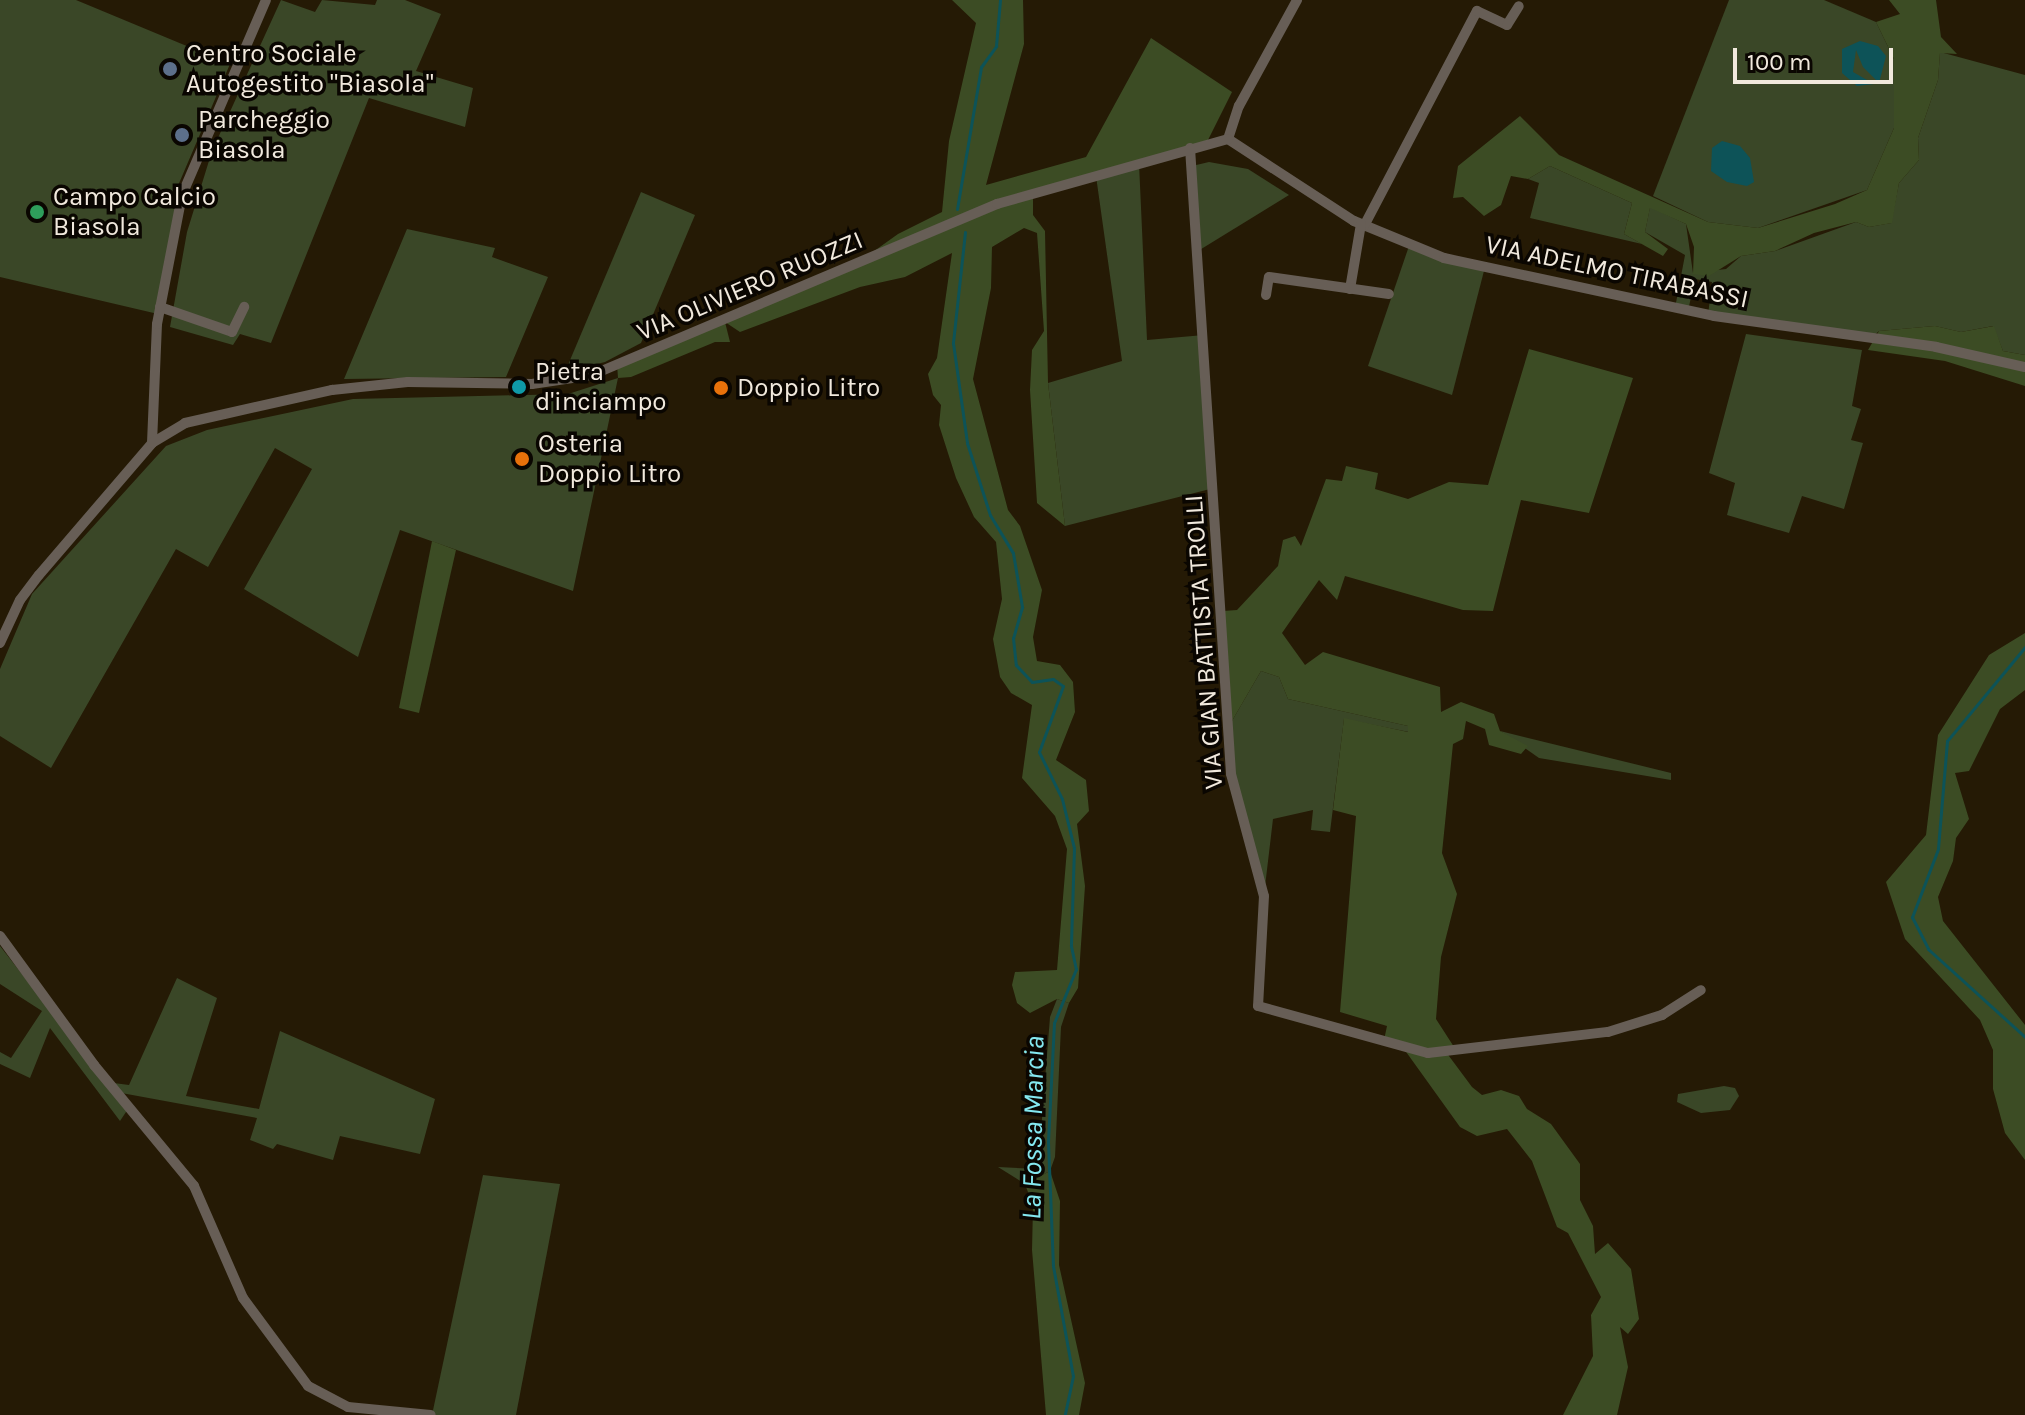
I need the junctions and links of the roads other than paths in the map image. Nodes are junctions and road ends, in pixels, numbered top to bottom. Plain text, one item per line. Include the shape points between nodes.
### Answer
1 (266, 0) edge
2 (1297, 0) edge
3 (1519, 6) dead end
4 (1228, 139) junction
5 (1190, 148) junction
6 (1363, 225) junction
7 (1350, 289) junction
8 (1389, 294) dead end
9 (1266, 295) dead end
10 (160, 307) junction
11 (244, 307) dead end
12 (2025, 367) edge
13 (152, 443) junction
14 (0, 643) edge
15 (0, 936) edge
16 (1701, 990) dead end
17 (431, 1415) edge

1 - 10 street via 184,190
2 - 4 street via 1239,106
3 - 6 street via 1507,25 1477,11
4 - 5 street, VIA OLIVIERO RUOZZI
4 - 6 street, VIA ADELMO TIRABASSI
5 - 13 street, VIA OLIVIERO RUOZZI via 997,204 592,375 532,384 408,382 332,390 185,423
5 - 16 street, VIA GIAN BATTISTA TROLLI via 1231,774 1264,896 1258,1006 1428,1053 1608,1032 1662,1015
6 - 7 street
6 - 12 street, VIA ADELMO TIRABASSI via 1444,258 1646,303 1936,347
7 - 8 street
7 - 9 street via 1269,277
10 - 11 street via 232,332
10 - 13 street
13 - 14 street, VIA OLIVIERO RUOZZI via 20,600
15 - 17 street via 94,1065 194,1186 243,1298 308,1386 348,1407

